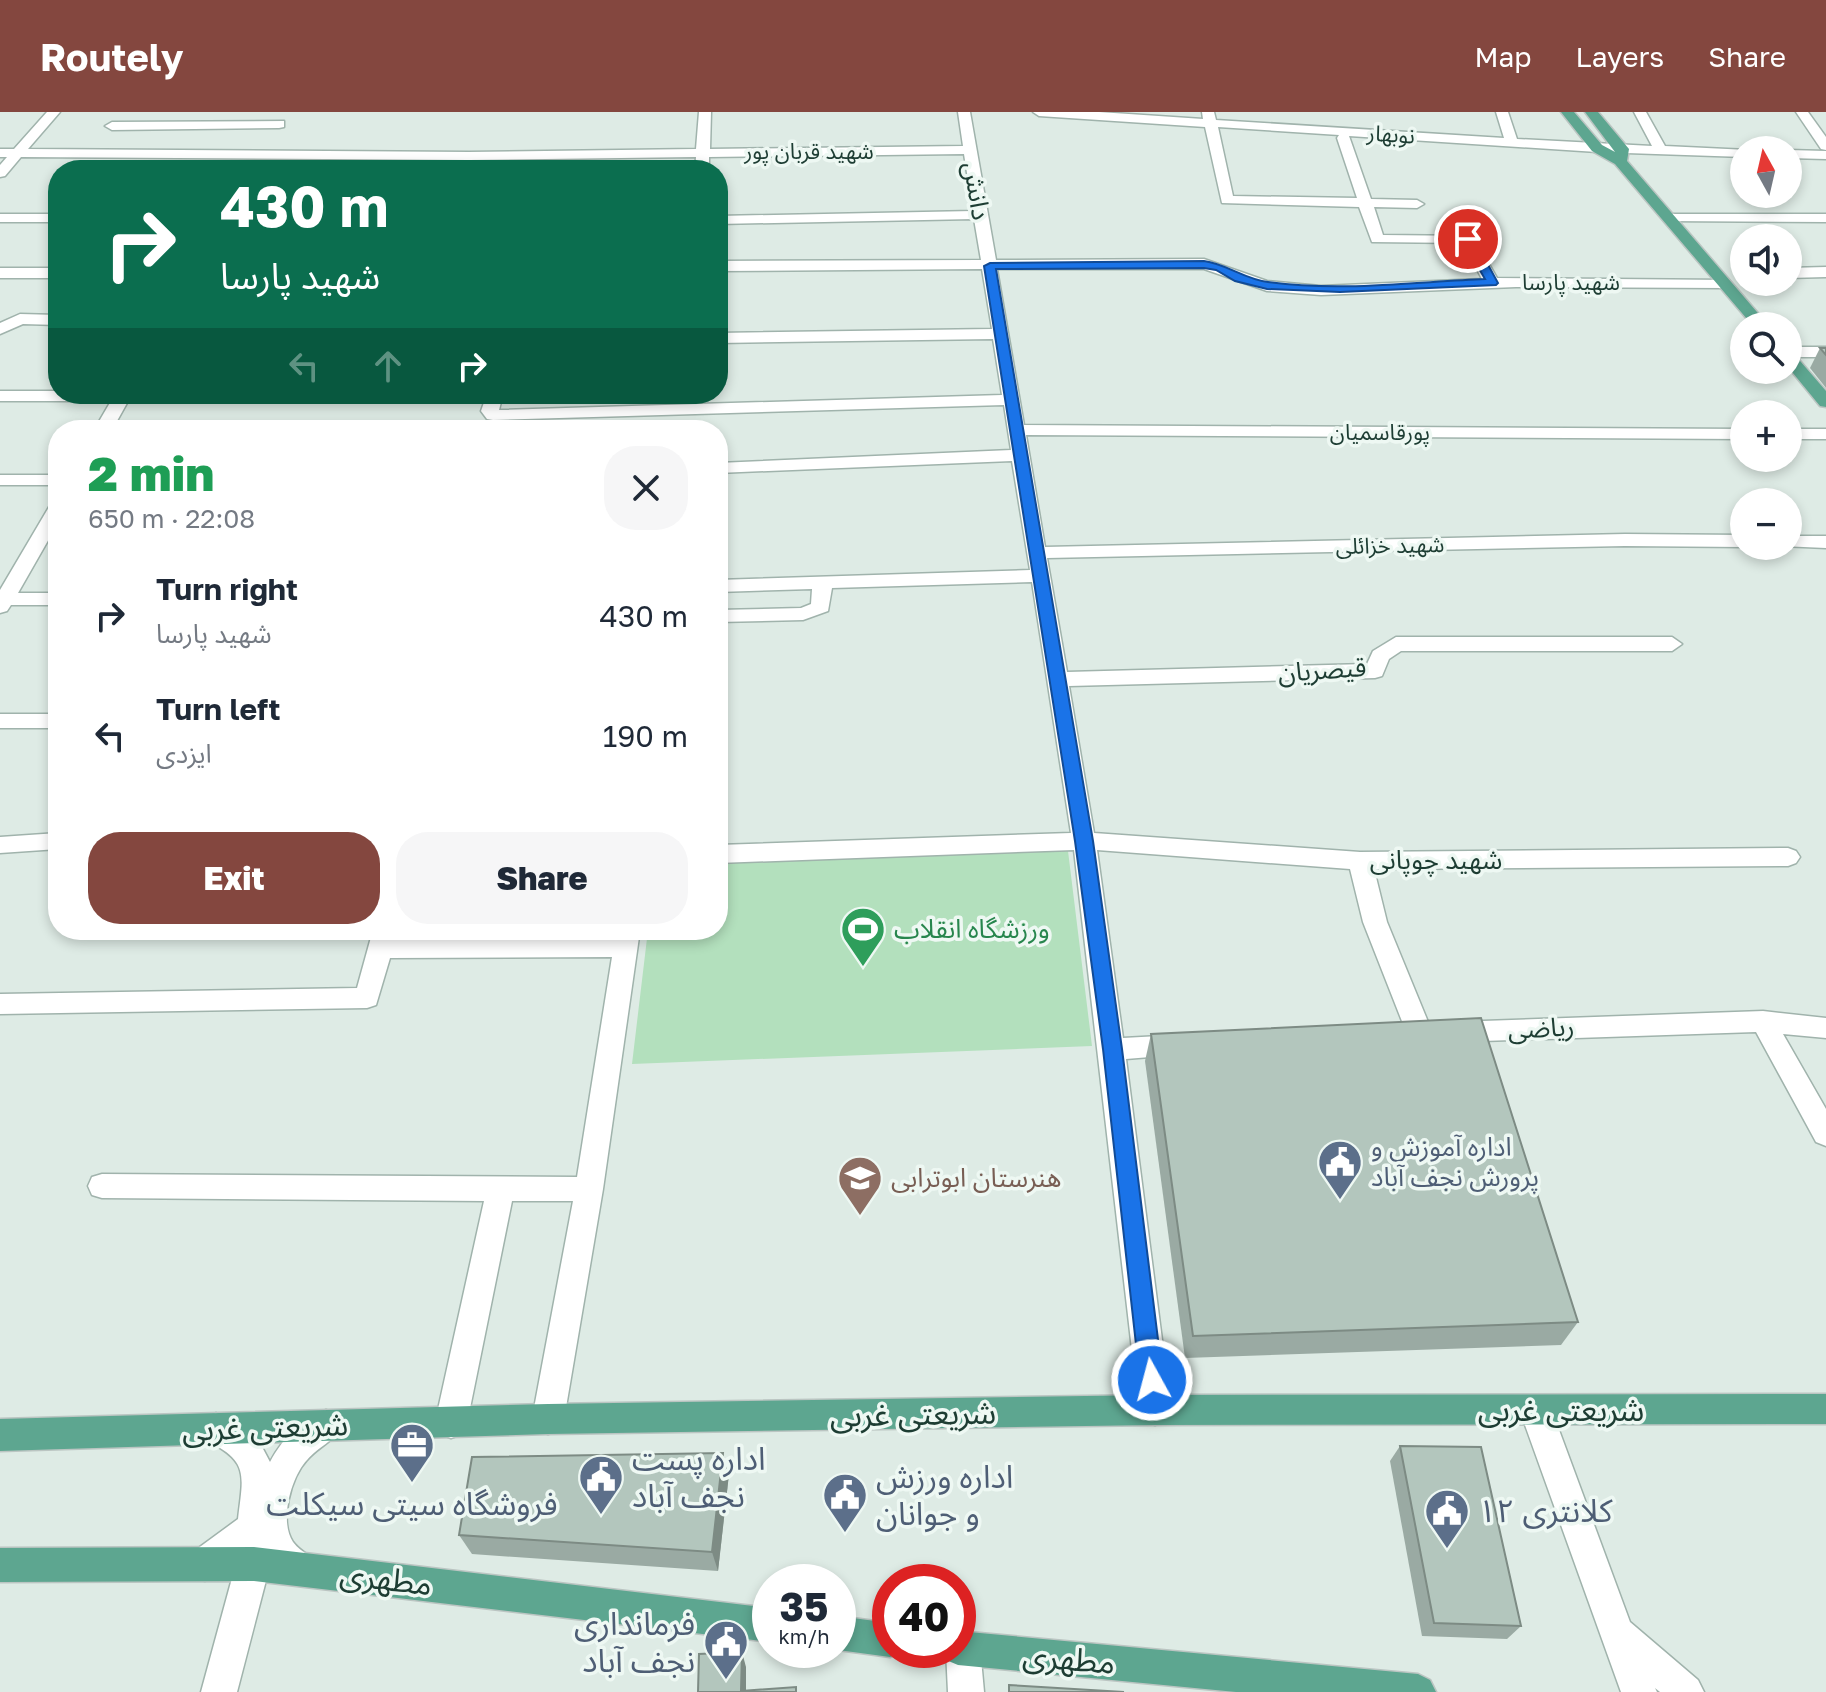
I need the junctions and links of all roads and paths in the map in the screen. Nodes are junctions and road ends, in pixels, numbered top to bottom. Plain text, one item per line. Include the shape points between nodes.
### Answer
1 (54, 112) edge
2 (705, 112) edge
3 (964, 112) edge
4 (1039, 112) edge
5 (1502, 112) edge
6 (1567, 112) edge
7 (1591, 112) edge
8 (1640, 112) edge
9 (1802, 112) edge
10 (1098, 114) edge
11 (1209, 117) edge
12 (283, 118) edge
13 (112, 126) dead end
14 (1344, 138) dead end
15 (1512, 143) junction
16 (1826, 146) edge
17 (1597, 148) junction
18 (971, 150) junction
19 (1661, 151) junction
20 (703, 152) junction
21 (0, 153) edge
22 (18, 153) junction
23 (263, 153) junction
24 (1730, 153) edge
25 (1802, 154) edge
26 (1621, 155) junction
27 (1826, 155) edge
28 (259, 160) edge
29 (703, 160) edge
30 (0, 173) edge
31 (1365, 202) junction
32 (1417, 204) dead end
33 (982, 215) junction
34 (0, 218) edge
35 (48, 218) edge
36 (1670, 218) junction
37 (1826, 218) edge
38 (728, 220) edge
39 (728, 266) edge
40 (990, 266) junction
41 (1826, 272) edge
42 (0, 273) edge
43 (48, 273) edge
44 (1802, 273) edge
45 (1730, 277) edge
46 (1720, 279) junction
47 (1492, 283) junction
48 (1749, 312) edge
49 (48, 320) edge
50 (0, 329) edge
51 (1001, 334) junction
52 (728, 338) edge
53 (1826, 352) edge
54 (1802, 353) edge
55 (1802, 372) edge
56 (0, 396) edge
57 (48, 396) edge
58 (1011, 400) junction
59 (1826, 402) edge
60 (492, 404) edge
61 (1016, 430) junction
62 (1730, 434) edge
63 (1802, 434) edge
64 (1826, 434) edge
65 (1020, 455) junction
66 (728, 468) edge
67 (0, 480) edge
68 (48, 480) edge
69 (48, 524) edge
70 (1730, 541) edge
71 (1802, 542) edge
72 (1826, 542) edge
73 (1036, 553) junction
74 (0, 564) edge
75 (25, 564) junction
76 (1040, 576) junction
77 (822, 583) junction
78 (728, 586) edge
79 (48, 600) edge
80 (2, 603) edge
81 (728, 616) edge
82 (1672, 644) dead end
83 (1057, 679) junction
84 (0, 721) edge
85 (48, 721) edge
86 (1084, 841) junction
87 (48, 842) edge
88 (0, 845) edge
89 (728, 854) edge
90 (1788, 857) dead end
91 (1360, 861) junction
92 (382, 940) edge
93 (626, 940) edge
94 (0, 1004) edge
95 (1763, 1021) junction
96 (1826, 1028) edge
97 (1420, 1034) junction
98 (1390, 1035) edge
99 (1205, 1044) edge
100 (1112, 1049) junction
101 (1826, 1134) edge
102 (102, 1186) dead end
103 (501, 1188) junction
104 (589, 1189) junction
105 (1826, 1409) edge
106 (1155, 1410) junction
107 (1536, 1411) junction
108 (548, 1419) junction
109 (451, 1423) junction
110 (326, 1425) junction
111 (216, 1429) junction
112 (0, 1435) edge
113 (253, 1528) junction
114 (205, 1564) junction
115 (254, 1564) junction
116 (0, 1565) edge
117 (301, 1569) junction
118 (752, 1623) edge
119 (1619, 1633) junction
120 (976, 1649) edge
121 (963, 1668) edge
122 (219, 1692) edge
123 (966, 1692) edge
124 (1418, 1692) edge
125 (1639, 1692) edge
126 (1686, 1692) edge

1 - 22 street
2 - 20 street
3 - 18 street, دانش
4 - 10 street, نوبهار
5 - 15 street
6 - 17 main road
7 - 26 main road
8 - 19 street
9 - 16 street
10 - 11 street, نوبهار
11 - 15 street, نوبهار
11 - 31 street via 1227,200
12 - 13 street
12 - 23 street
14 - 31 street
15 - 17 street, نوبهار
17 - 26 main road
18 - 20 street, شهید قربان پور
18 - 33 street, دانش
19 - 24 street
19 - 26 street
20 - 23 street, شهید قربان پور
20 - 29 street
21 - 22 street, شهید قربان پور
22 - 23 street, شهید قربان پور
22 - 30 street
23 - 28 street
25 - 27 street
26 - 36 main road
31 - 32 street
31 - 47 street via 1377,239 1468,239
33 - 38 street
33 - 40 street, دانش
34 - 35 street
36 - 37 street
36 - 46 main road
39 - 40 street, شهید پارسا
40 - 47 street, شهید پارسا via 1204,264 1267,286 1340,289
40 - 51 street, دانش
41 - 44 street
42 - 43 street
45 - 46 street, شهید پارسا
46 - 47 street, شهید پارسا
46 - 48 main road
49 - 50 street via 20,319
51 - 52 street
51 - 58 street, دانش
53 - 54 street
55 - 59 main road
56 - 57 street
58 - 60 street via 489,414
58 - 61 street, دانش
61 - 62 street, پورقاسمیان
61 - 65 street, دانش
63 - 64 street
65 - 66 street
65 - 73 street, دانش
67 - 68 street
69 - 75 street
70 - 73 street, شهید خزائلی
71 - 72 street
73 - 76 street, دانش
74 - 75 street
75 - 80 street
76 - 77 street
76 - 83 street, دانش
77 - 78 street
77 - 81 street via 821,607 803,614
79 - 80 street
82 - 83 street, قیصریان via 1396,644 1380,656 1375,671
83 - 86 street, دانش
84 - 85 street
86 - 89 street, شهید چوپانی
86 - 91 street, شهید چوپانی
86 - 100 street, دانش
87 - 88 street
90 - 91 street, شهید چوپانی
91 - 97 street via 1375,922
92 - 94 street via 367,998
93 - 104 street
95 - 96 street, ریاضی
95 - 97 street, ریاضی
95 - 101 street
97 - 98 street, ریاضی
99 - 100 street
100 - 106 street, دانش
102 - 103 street
103 - 104 street
103 - 109 street
104 - 108 street
105 - 107 main road, شریعتی غربی
106 - 107 main road, شریعتی غربی
106 - 108 main road, شریعتی غربی
107 - 119 street
108 - 109 main road, شریعتی غربی
109 - 110 main road, شریعتی غربی
110 - 111 main road, شریعتی غربی
110 - 117 street via 295,1449 278,1480 270,1520 280,1552
111 - 112 main road, شریعتی غربی
111 - 113 street via 242,1441 259,1474
113 - 114 street
113 - 115 street
114 - 115 main road, مطهری
114 - 116 main road, مطهری
115 - 117 main road, مطهری
115 - 122 street
117 - 118 main road, مطهری
119 - 125 street
119 - 126 street
120 - 124 main road, مطهری
121 - 123 street

